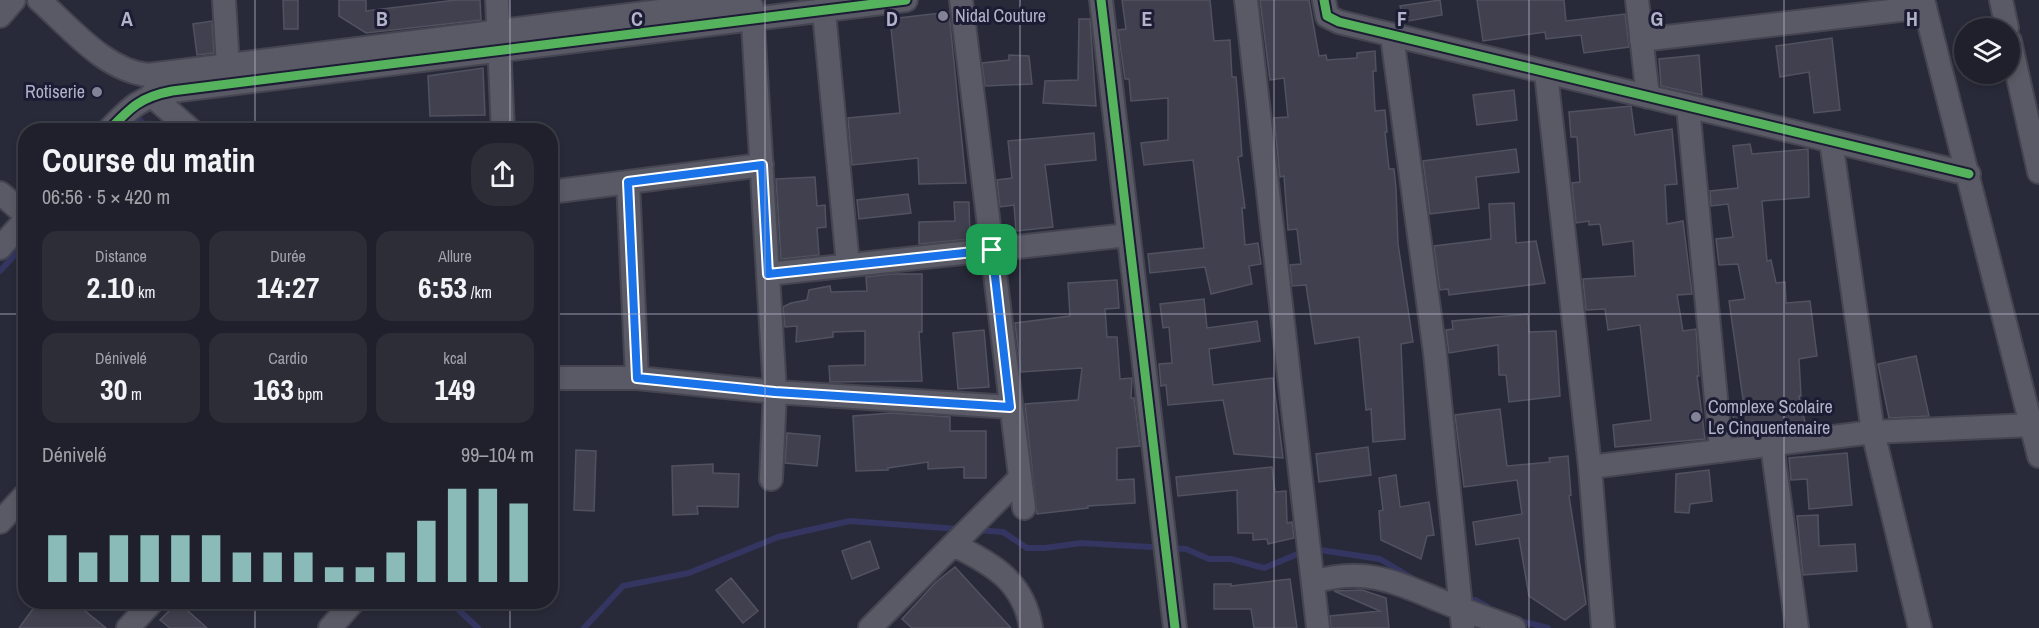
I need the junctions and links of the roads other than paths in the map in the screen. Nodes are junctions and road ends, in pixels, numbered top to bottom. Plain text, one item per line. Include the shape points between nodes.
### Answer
1 (14, 0) edge
2 (39, 0) edge
3 (224, 0) edge
4 (497, 0) edge
5 (906, 0) edge
6 (961, 0) edge
7 (1101, 0) edge
8 (1246, 0) edge
9 (1324, 0) edge
10 (1637, 0) edge
11 (2001, 0) edge
12 (1924, 4) edge
13 (751, 7) edge
14 (824, 12) junction
15 (0, 16) edge
16 (2005, 18) edge
17 (1392, 36) junction
18 (1641, 40) junction
19 (499, 42) junction
20 (228, 66) junction
21 (1546, 73) junction
22 (2020, 84) edge
23 (151, 95) junction
24 (1648, 97) junction
25 (1688, 107) junction
26 (116, 123) edge
27 (183, 123) edge
28 (503, 123) edge
29 (1831, 141) junction
30 (762, 165) junction
31 (2039, 172) edge
32 (1969, 174) junction
33 (628, 182) junction
34 (558, 191) edge
35 (0, 193) edge
36 (18, 210) edge
37 (18, 225) edge
38 (1128, 235) junction
39 (3, 239) edge
40 (992, 250) junction
41 (848, 265) junction
42 (768, 274) junction
43 (558, 378) edge
44 (637, 378) junction
45 (775, 392) junction
46 (1010, 407) junction
47 (2031, 425) junction
48 (1873, 432) junction
49 (1772, 445) junction
50 (1722, 451) junction
51 (2039, 456) edge
52 (1590, 467) junction
53 (771, 479) dead end
54 (1019, 479) junction
55 (18, 503) edge
56 (1024, 508) dead end
57 (0, 522) edge
58 (960, 539) junction
59 (1311, 573) junction
60 (146, 609) edge
61 (347, 609) edge
62 (1462, 618) edge
63 (128, 628) edge
64 (330, 628) edge
65 (870, 628) edge
66 (1031, 628) edge
67 (1175, 628) edge
68 (1318, 628) edge
69 (1514, 628) edge
70 (1603, 628) edge
71 (1797, 628) edge
72 (1920, 628) edge

1 - 15 street
2 - 20 street via 115,67 131,73 148,75
3 - 20 street
4 - 19 street
5 - 14 street
6 - 40 street
7 - 38 street
8 - 59 street
9 - 17 street via 1327,16
10 - 18 street
11 - 16 street
12 - 18 street
12 - 32 street
13 - 14 street
13 - 19 street
13 - 30 street
14 - 41 street
17 - 21 street
17 - 62 street via 1435,353
18 - 24 street
19 - 20 street
19 - 23 street
19 - 28 street
21 - 24 street
21 - 52 street
22 - 31 street
23 - 26 street
23 - 27 street
24 - 25 street
25 - 29 street
25 - 50 street
29 - 32 street
29 - 48 street
30 - 33 street
30 - 42 street
32 - 47 street
33 - 34 street
33 - 44 street
35 - 36 street
37 - 39 street
38 - 40 street
38 - 67 street
40 - 41 street
40 - 46 street
41 - 42 street
42 - 45 street
43 - 44 street
44 - 45 street
45 - 46 street
45 - 53 street
46 - 54 street
47 - 48 street
47 - 51 street
48 - 49 street
48 - 72 street
49 - 50 street
49 - 71 street
50 - 52 street
52 - 70 street
54 - 56 street
54 - 58 street
55 - 57 street
58 - 65 street
58 - 66 street via 1020,591
59 - 62 street via 1365,575 1411,587
59 - 68 street
60 - 63 street
61 - 64 street
62 - 69 street

